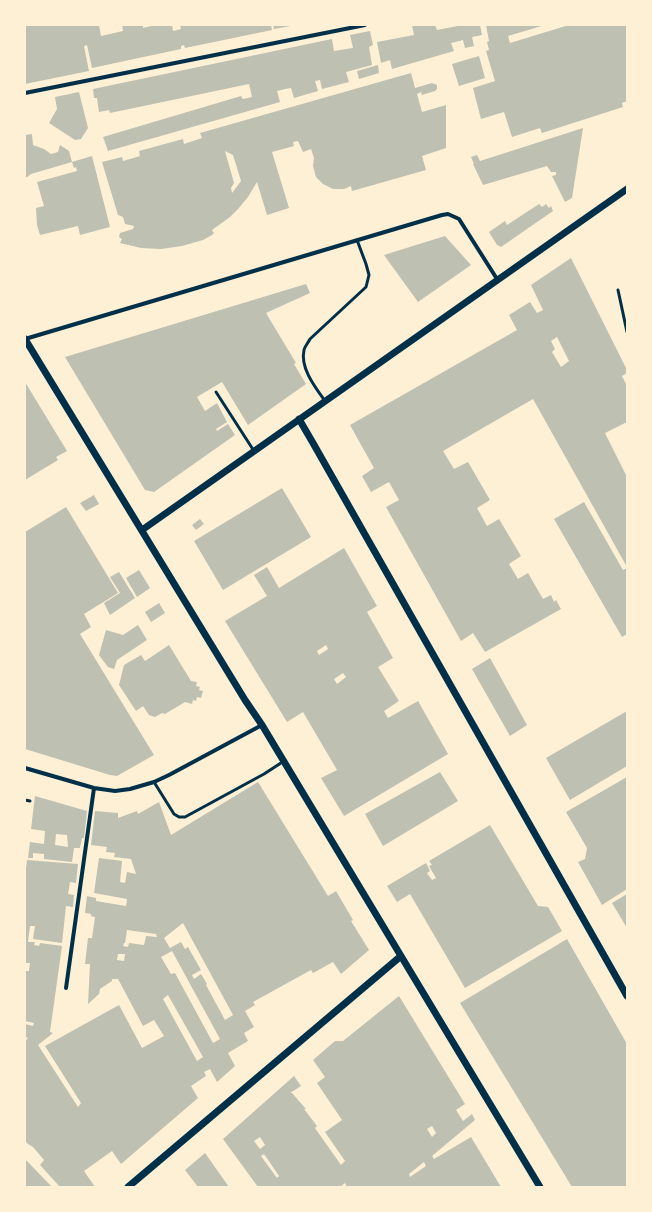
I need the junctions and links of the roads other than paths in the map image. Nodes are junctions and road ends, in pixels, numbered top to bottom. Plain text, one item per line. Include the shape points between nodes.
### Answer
1 (365, 25) edge
2 (25, 93) edge
3 (627, 189) edge
4 (357, 240) junction
5 (497, 279) junction
6 (618, 290) dead end
7 (627, 332) edge
8 (25, 339) edge
9 (216, 392) dead end
10 (325, 401) junction
11 (299, 419) junction
12 (254, 451) junction
13 (142, 530) junction
14 (262, 725) junction
15 (284, 761) junction
16 (25, 768) edge
17 (154, 782) junction
18 (94, 788) junction
19 (25, 800) edge
20 (30, 802) dead end
21 (401, 956) junction
22 (66, 988) dead end
23 (627, 996) edge
24 (128, 1187) edge
25 (540, 1187) edge

1 - 2 street
3 - 5 street
4 - 5 street via 448,214 459,219 464,225
4 - 8 street
4 - 10 lane via 369,275 366,287 310,339 304,348 303,360 310,380
5 - 10 street
6 - 7 lane
8 - 13 street
9 - 12 lane
10 - 11 street
11 - 12 street
11 - 23 street
12 - 13 street
13 - 14 street
14 - 15 street
14 - 17 street
15 - 17 lane via 185,817 174,814
15 - 21 street
16 - 18 street
17 - 18 street via 115,791
18 - 22 street
19 - 20 lane
21 - 24 street
21 - 25 street

